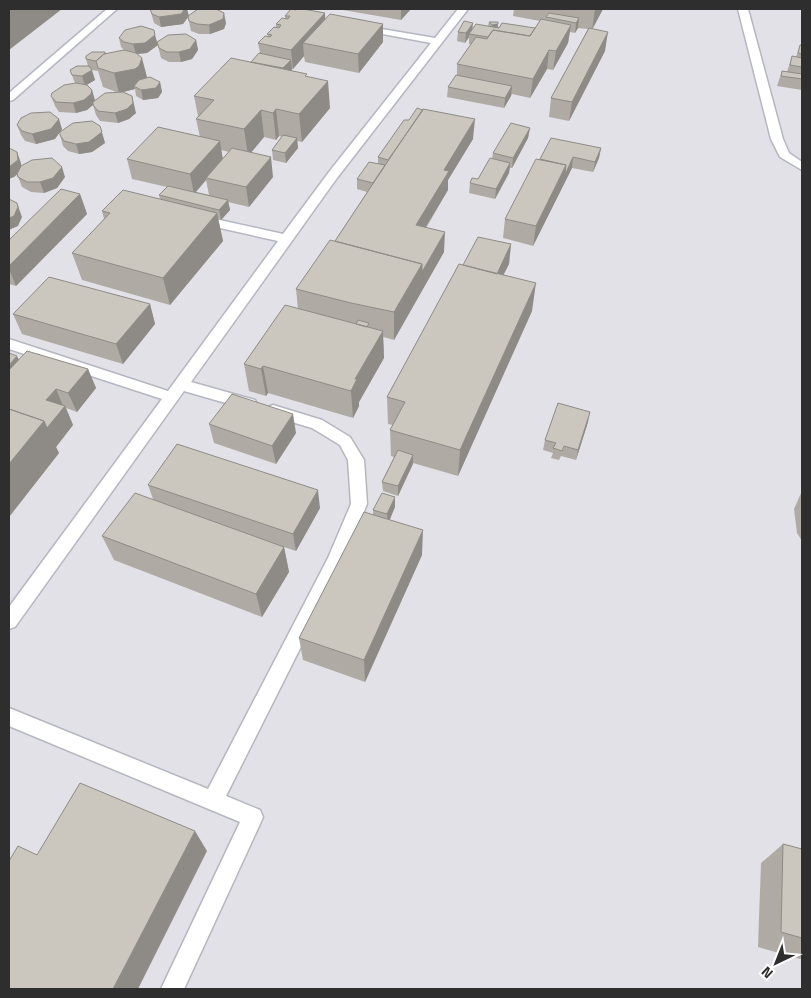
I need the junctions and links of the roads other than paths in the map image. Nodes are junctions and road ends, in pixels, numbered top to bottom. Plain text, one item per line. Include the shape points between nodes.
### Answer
1 (112, 9) edge
2 (463, 9) edge
3 (743, 9) edge
4 (351, 25) edge
5 (438, 41) junction
6 (9, 98) edge
7 (802, 168) edge
8 (181, 215) edge
9 (288, 239) junction
10 (9, 344) edge
11 (175, 390) junction
12 (9, 621) edge
13 (9, 717) edge
14 (213, 800) junction
15 (172, 989) edge

1 - 6 lane
2 - 5 lane
3 - 7 lane via 777,139 784,155
4 - 5 lane
5 - 9 lane via 333,175
8 - 9 lane
9 - 11 lane
10 - 11 lane
11 - 12 lane
11 - 14 lane via 317,424 345,441 356,460 359,504 336,559
13 - 14 lane
14 - 15 lane via 253,818

